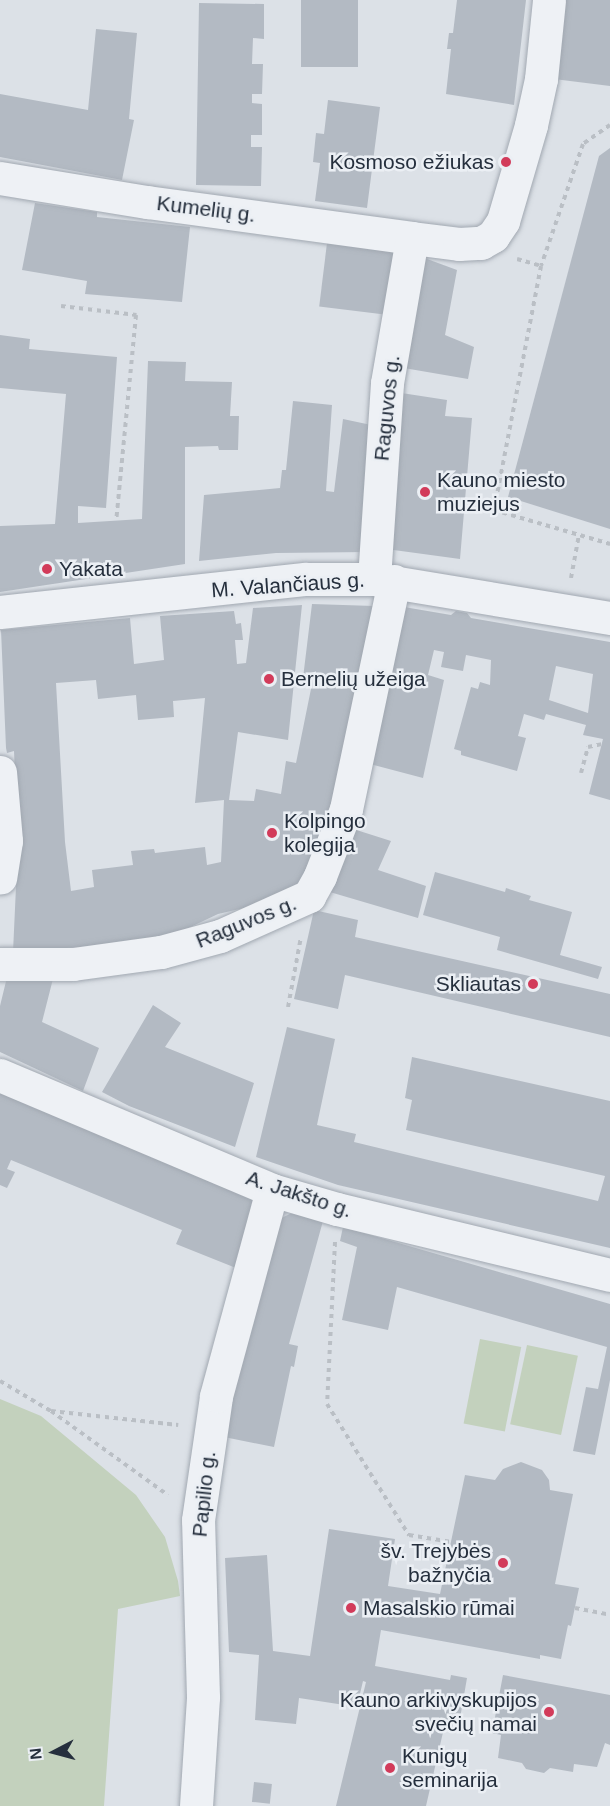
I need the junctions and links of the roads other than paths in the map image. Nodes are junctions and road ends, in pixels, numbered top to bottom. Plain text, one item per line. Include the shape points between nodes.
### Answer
1 (549, 0) edge
2 (0, 178) edge
3 (412, 238) junction
4 (384, 580) junction
5 (0, 612) edge
6 (610, 618) edge
7 (0, 772) edge
8 (0, 878) edge
9 (0, 964) edge
10 (0, 1076) edge
11 (272, 1190) junction
12 (610, 1275) edge
13 (196, 1806) edge

1 - 3 street, Kumelių g. via 536,102 502,221 493,236 481,243
2 - 3 street, Kumelių g.
3 - 4 street, Raguvos g. via 387,383
4 - 5 street, M. Valančiaus g. via 306,579
4 - 6 street, M. Valančiaus g.
4 - 9 street, Raguvos g. via 346,809 309,896 220,936 161,952 73,964
7 - 8 street via 6,841
10 - 11 street, A. Jakšto g.
11 - 12 street, A. Jakšto g.
11 - 13 street, Papilio g. via 216,1396 198,1520 203,1697

